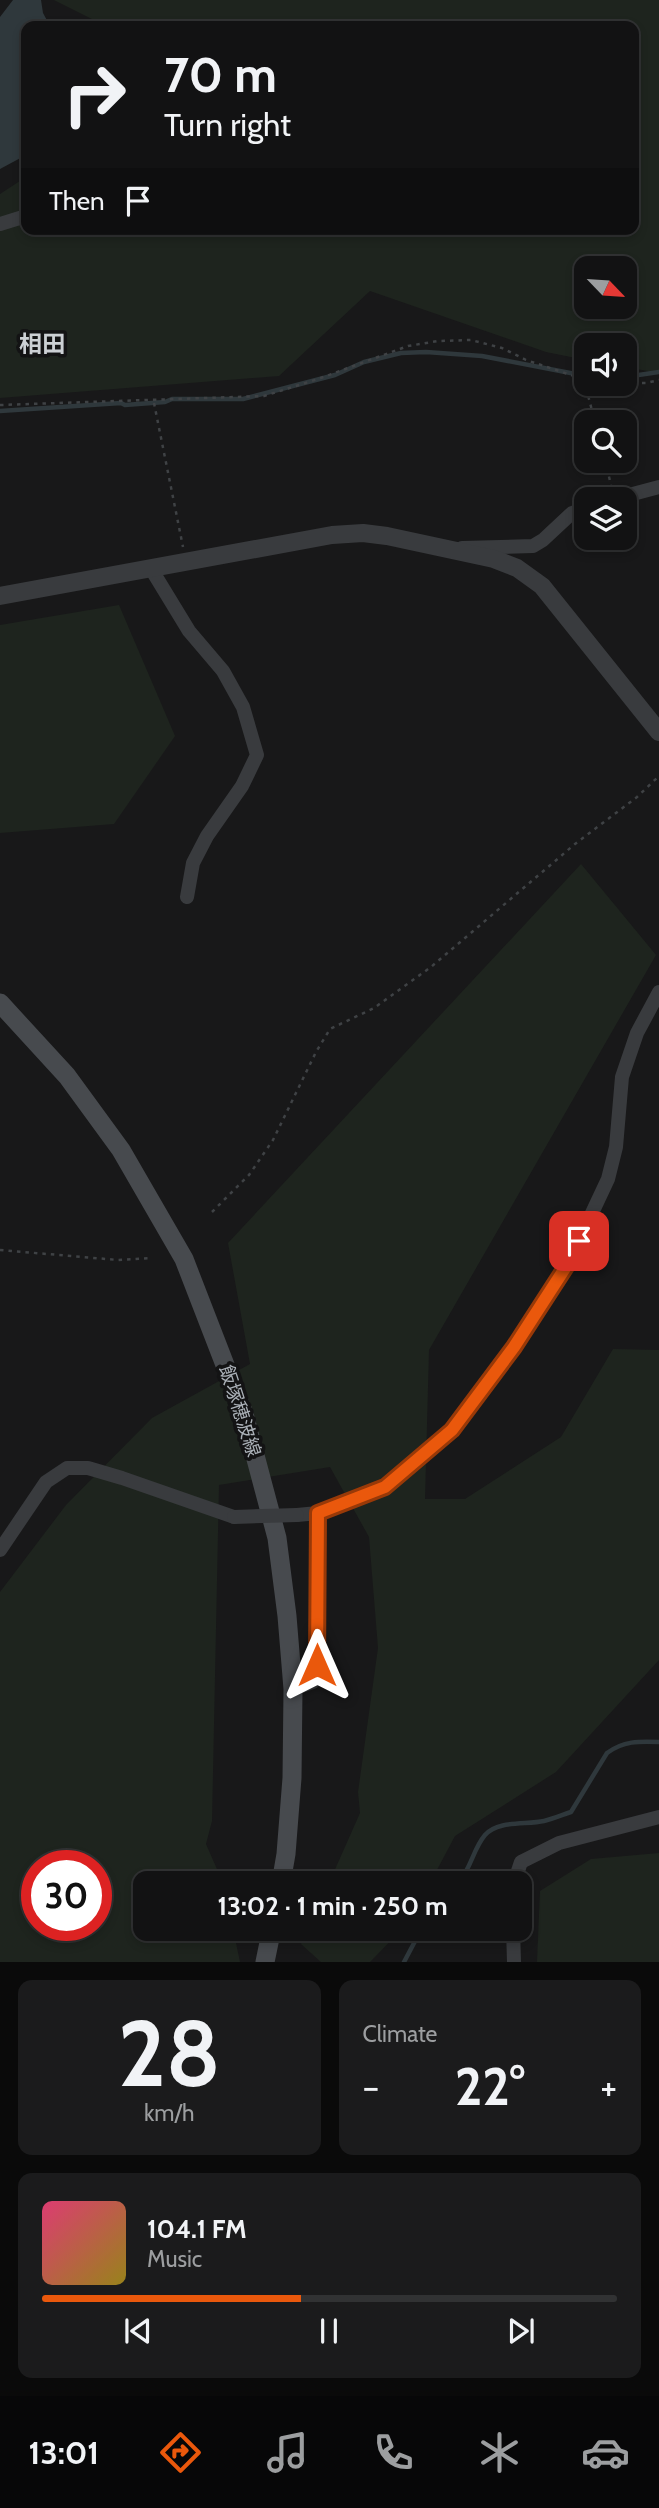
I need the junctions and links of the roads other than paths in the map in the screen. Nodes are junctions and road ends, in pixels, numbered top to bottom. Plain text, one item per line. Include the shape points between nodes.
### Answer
1 (21, 218) edge
2 (0, 224) edge
3 (659, 487) edge
4 (637, 493) edge
5 (574, 512) edge
6 (447, 548) junction
7 (150, 567) junction
8 (0, 596) edge
9 (659, 732) edge
10 (187, 897) dead end
11 (659, 992) edge
12 (0, 1003) edge
13 (318, 1513) junction
14 (0, 1550) edge
15 (293, 1689) junction
16 (659, 1817) edge
17 (283, 1871) edge
18 (518, 1871) edge
19 (269, 1941) edge
20 (513, 1941) edge
21 (265, 1962) edge
22 (514, 1962) edge

1 - 2 street
3 - 4 street
5 - 6 street via 533,546
6 - 7 street via 363,533
6 - 9 street via 517,568 542,586
7 - 8 street
7 - 10 street via 189,631 223,671 243,707 257,755 193,863
11 - 13 street via 637,1033 622,1077 616,1147 608,1179 569,1262 514,1347 452,1430 385,1487
12 - 15 main road, 飯塚穂波線 via 67,1076 121,1150 184,1259 244,1414 276,1538
13 - 14 street, bridge via 234,1517 88,1468 66,1468 46,1482
13 - 15 street via 317,1665 313,1682
15 - 17 main road, 飯塚穂波線 via 292,1778
16 - 18 street via 559,1843 521,1862
19 - 21 main road
20 - 22 street

